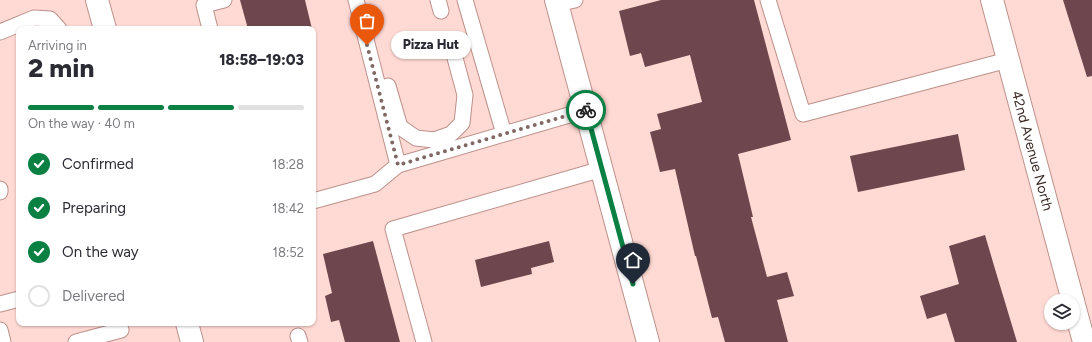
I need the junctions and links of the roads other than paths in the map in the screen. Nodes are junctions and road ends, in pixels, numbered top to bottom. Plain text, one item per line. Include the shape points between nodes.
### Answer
1 (97, 0) edge
2 (224, 0) edge
3 (356, 0) edge
4 (365, 0) edge
5 (466, 0) edge
6 (768, 0) edge
7 (992, 0) edge
8 (562, 1) edge
9 (56, 26) edge
10 (104, 26) edge
11 (209, 26) edge
12 (0, 32) edge
13 (454, 58) dead end
14 (1008, 60) junction
15 (586, 110) junction
16 (504, 134) junction
17 (398, 165) junction
18 (602, 169) junction
19 (0, 189) edge
20 (0, 192) edge
21 (316, 200) edge
22 (1071, 294) edge
23 (16, 300) edge
24 (0, 304) edge
25 (120, 326) edge
26 (188, 326) edge
27 (1080, 327) edge
28 (0, 330) edge
29 (3, 342) edge
30 (76, 342) edge
31 (192, 342) edge
32 (424, 342) edge
33 (648, 342) edge
34 (1084, 342) edge

1 - 10 street
2 - 11 lane via 204,5
3 - 17 lane
4 - 13 lane via 400,127 416,138 434,140 451,134 462,124 465,95
5 - 16 lane
6 - 14 lane via 803,114
7 - 14 street, 42nd Avenue North
8 - 15 street
9 - 12 lane via 50,19 34,18
14 - 22 street, 42nd Avenue North
15 - 16 lane
15 - 18 street
16 - 17 lane
17 - 21 lane via 374,184
18 - 32 lane via 393,228
18 - 33 street
19 - 20 lane
23 - 24 lane
25 - 30 lane via 121,330
26 - 31 street
27 - 34 street, 42nd Avenue North
28 - 29 lane

